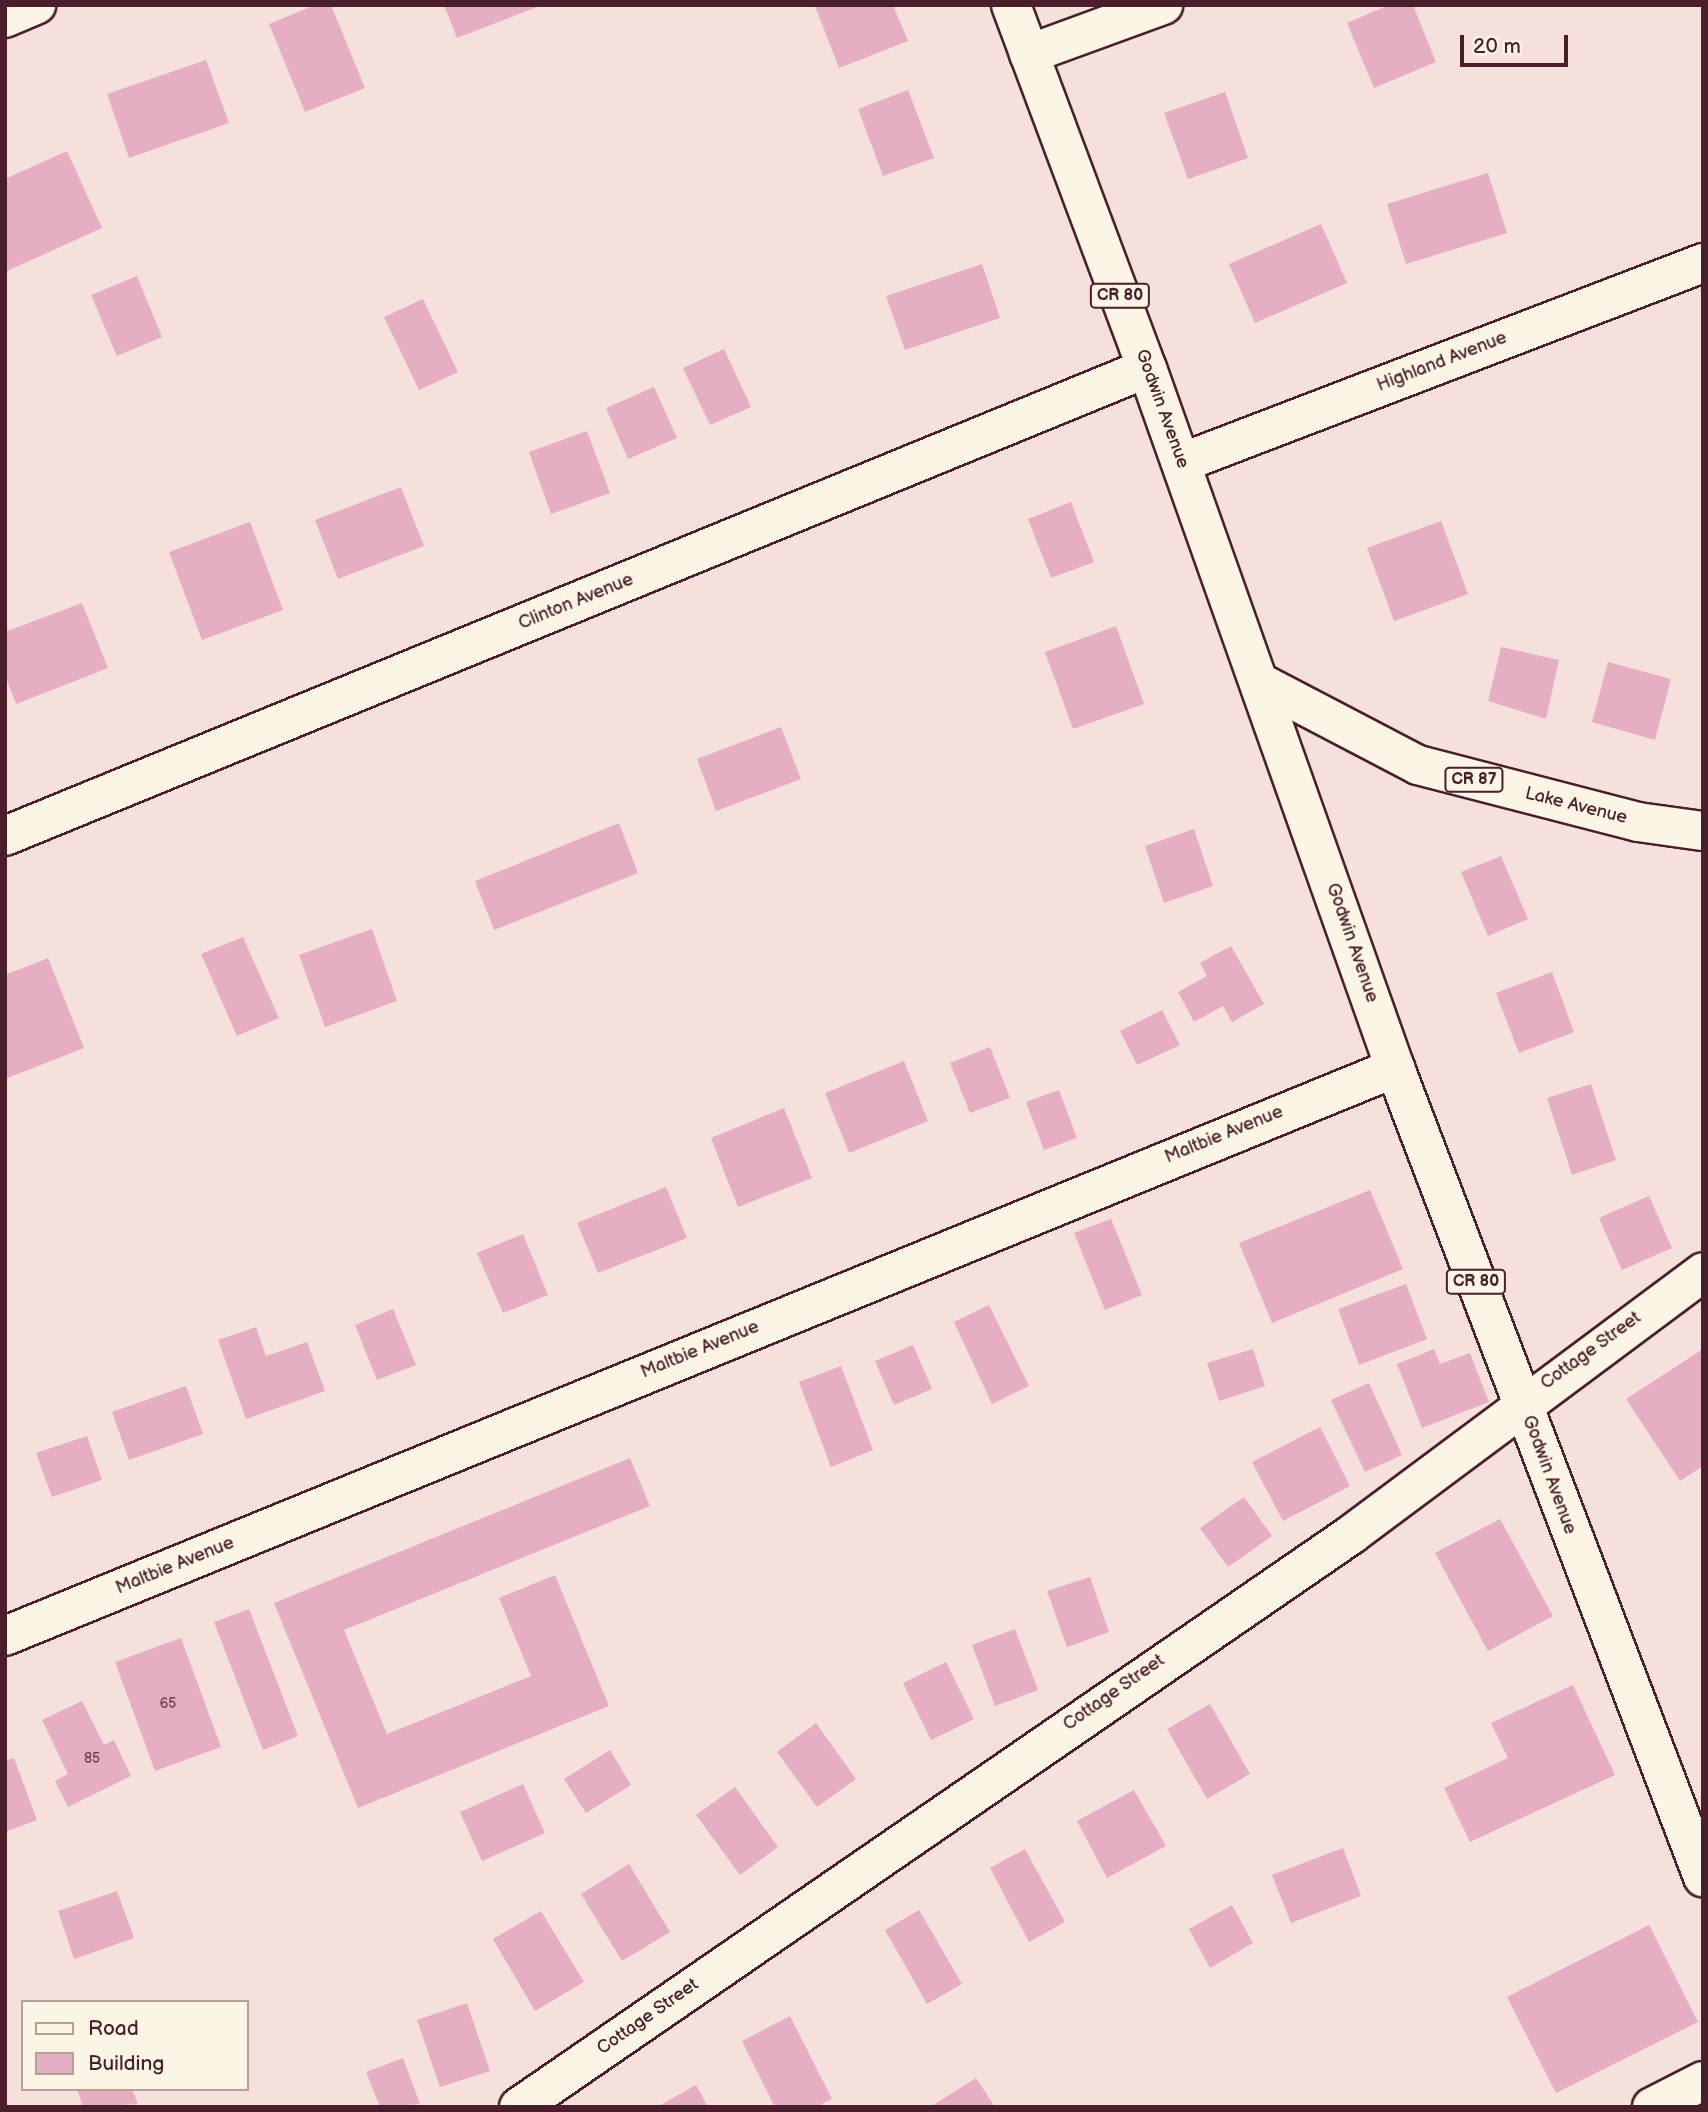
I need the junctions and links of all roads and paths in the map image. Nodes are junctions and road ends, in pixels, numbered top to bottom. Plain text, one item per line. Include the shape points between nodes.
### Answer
1 (36, 5) edge
2 (1010, 5) edge
3 (1163, 5) edge
4 (5, 18) edge
5 (1029, 54) junction
6 (1703, 262) edge
7 (1147, 368) junction
8 (1181, 463) junction
9 (1261, 683) junction
10 (1703, 831) edge
11 (5, 836) edge
12 (1395, 1068) junction
13 (1703, 1272) edge
14 (1522, 1401) junction
15 (5, 1636) edge
16 (1703, 1877) edge
17 (1703, 2081) edge
18 (519, 2107) edge
19 (1652, 2107) edge

1 - 4 street
2 - 5 street, Godwin Avenue / CR 80
3 - 5 street
5 - 7 street, Godwin Avenue / CR 80
6 - 8 street, Highland Avenue
7 - 8 street, Godwin Avenue / CR 80
7 - 11 street, Clinton Avenue
8 - 9 street, Godwin Avenue / CR 80
9 - 10 street, Lake Avenue / CR 87 via 1418,765 1638,822
9 - 12 street, Godwin Avenue / CR 80
12 - 14 street, Godwin Avenue / CR 80
12 - 15 street, Maltbie Avenue
13 - 14 street, Cottage Street
14 - 16 street, Godwin Avenue / CR 80
14 - 18 street, Cottage Street via 1483,1440 1352,1534
17 - 19 street

